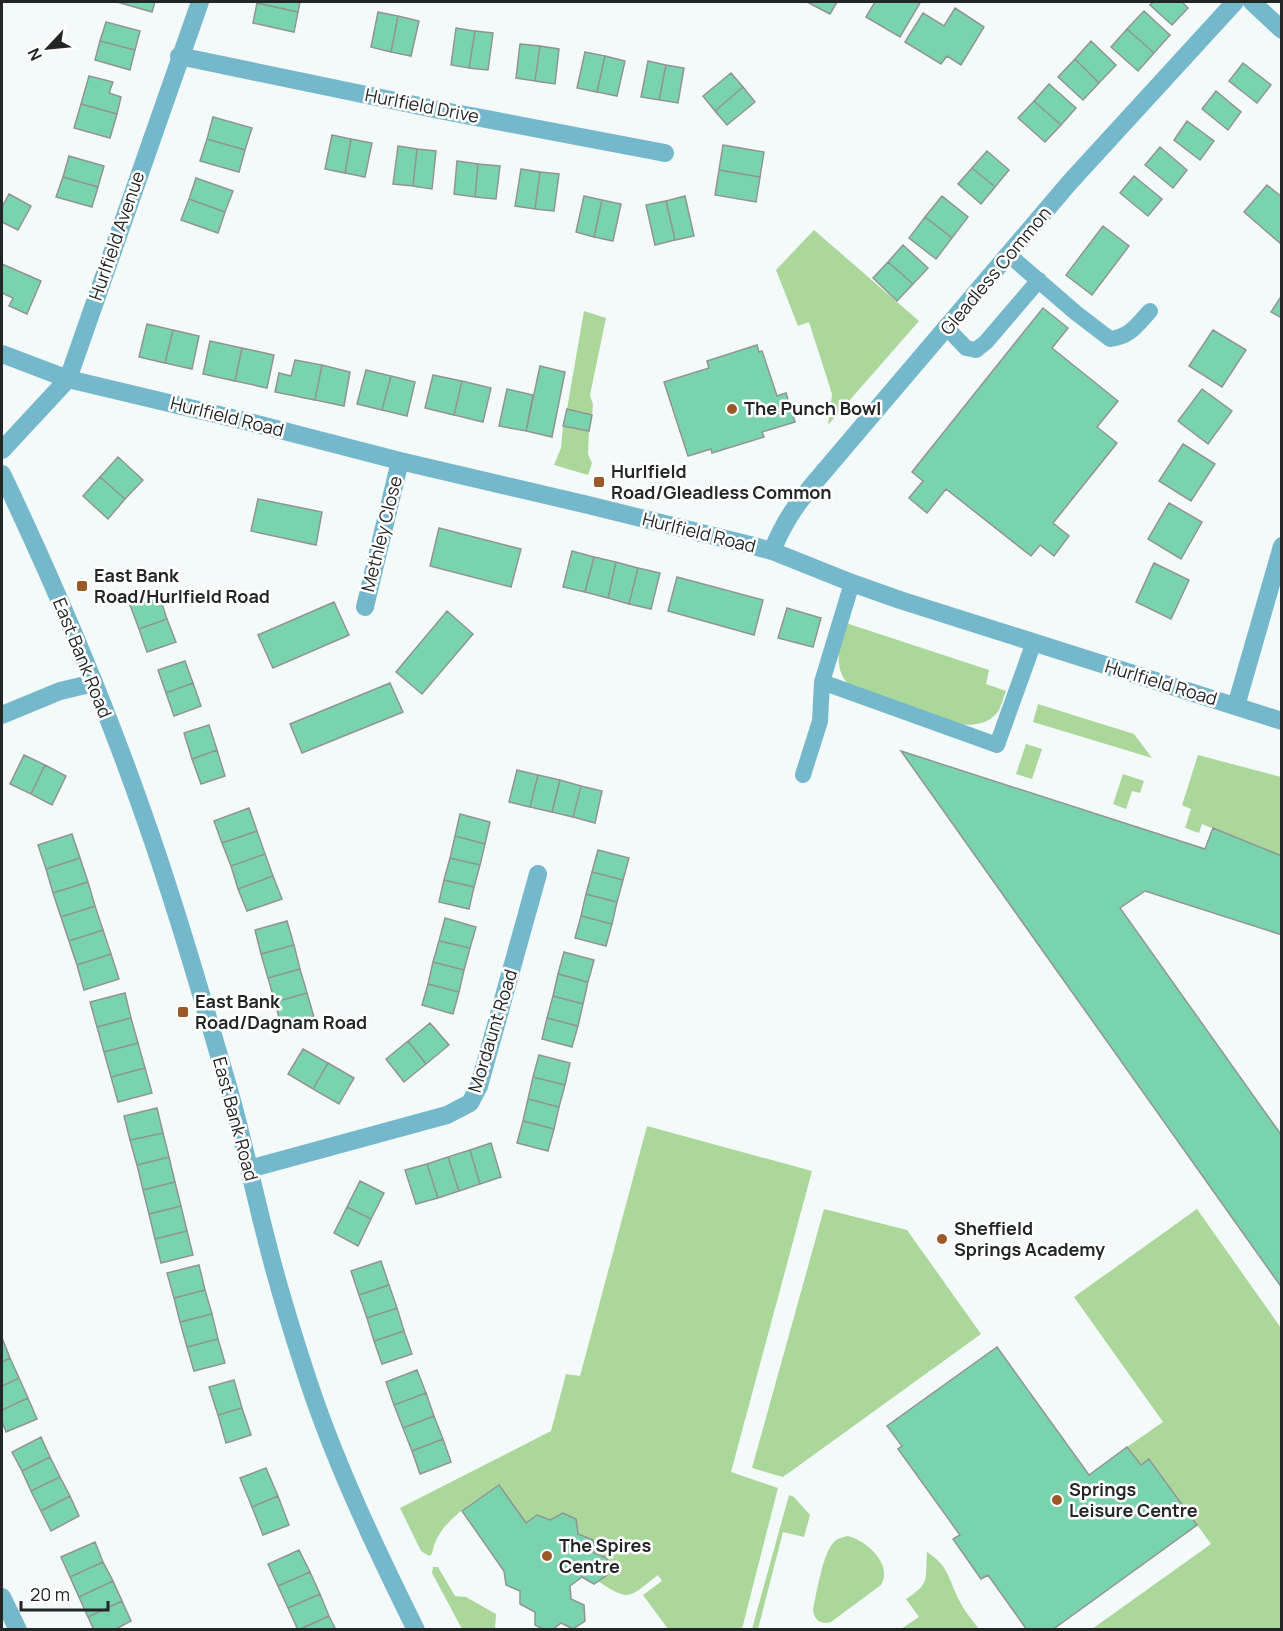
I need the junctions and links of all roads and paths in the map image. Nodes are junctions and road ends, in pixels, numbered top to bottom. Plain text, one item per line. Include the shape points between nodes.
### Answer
1 (200, 2) edge
2 (1235, 2) edge
3 (1252, 2) edge
4 (1281, 30) edge
5 (179, 56) junction
6 (665, 153) dead end
7 (1009, 255) junction
8 (1039, 280) junction
9 (1150, 311) dead end
10 (947, 328) junction
11 (2, 354) edge
12 (68, 379) junction
13 (2, 450) edge
14 (400, 461) junction
15 (2, 474) edge
16 (1281, 546) edge
17 (772, 551) junction
18 (852, 583) junction
19 (365, 607) dead end
20 (1034, 642) junction
21 (822, 682) junction
22 (94, 683) junction
23 (1236, 706) junction
24 (2, 715) edge
25 (1281, 721) edge
26 (803, 775) dead end
27 (538, 874) dead end
28 (249, 1169) junction
29 (2, 1597) edge
30 (18, 1629) edge
31 (416, 1629) edge

1 - 5 street, Hurlfield Avenue
2 - 7 street, Gleadless Common via 1070,182
3 - 4 street
5 - 6 street, Hurlfield Drive
5 - 12 street, Hurlfield Avenue
7 - 8 lane
7 - 10 street, Gleadless Common
8 - 9 lane via 1110,339 1121,338 1133,330
8 - 10 lane via 976,350 966,348
10 - 17 street, Gleadless Common via 795,507
11 - 12 street, Hurlfield Road
12 - 13 street, Hurlfield Avenue
12 - 14 street, Hurlfield Road
14 - 17 street, Hurlfield Road
14 - 19 street, Methley Close
15 - 22 street, East Bank Road
16 - 23 street
17 - 18 street, Hurlfield Road
18 - 20 street, Hurlfield Road
18 - 21 lane
20 - 21 lane via 997,745
20 - 23 street, Hurlfield Road
21 - 26 lane via 820,721
22 - 24 street via 60,691
22 - 28 street, East Bank Road via 167,885
23 - 25 street, Hurlfield Road
27 - 28 street, Mordaunt Road via 479,1086 470,1103 447,1115
28 - 31 street, East Bank Road via 288,1318 324,1425
29 - 30 street

